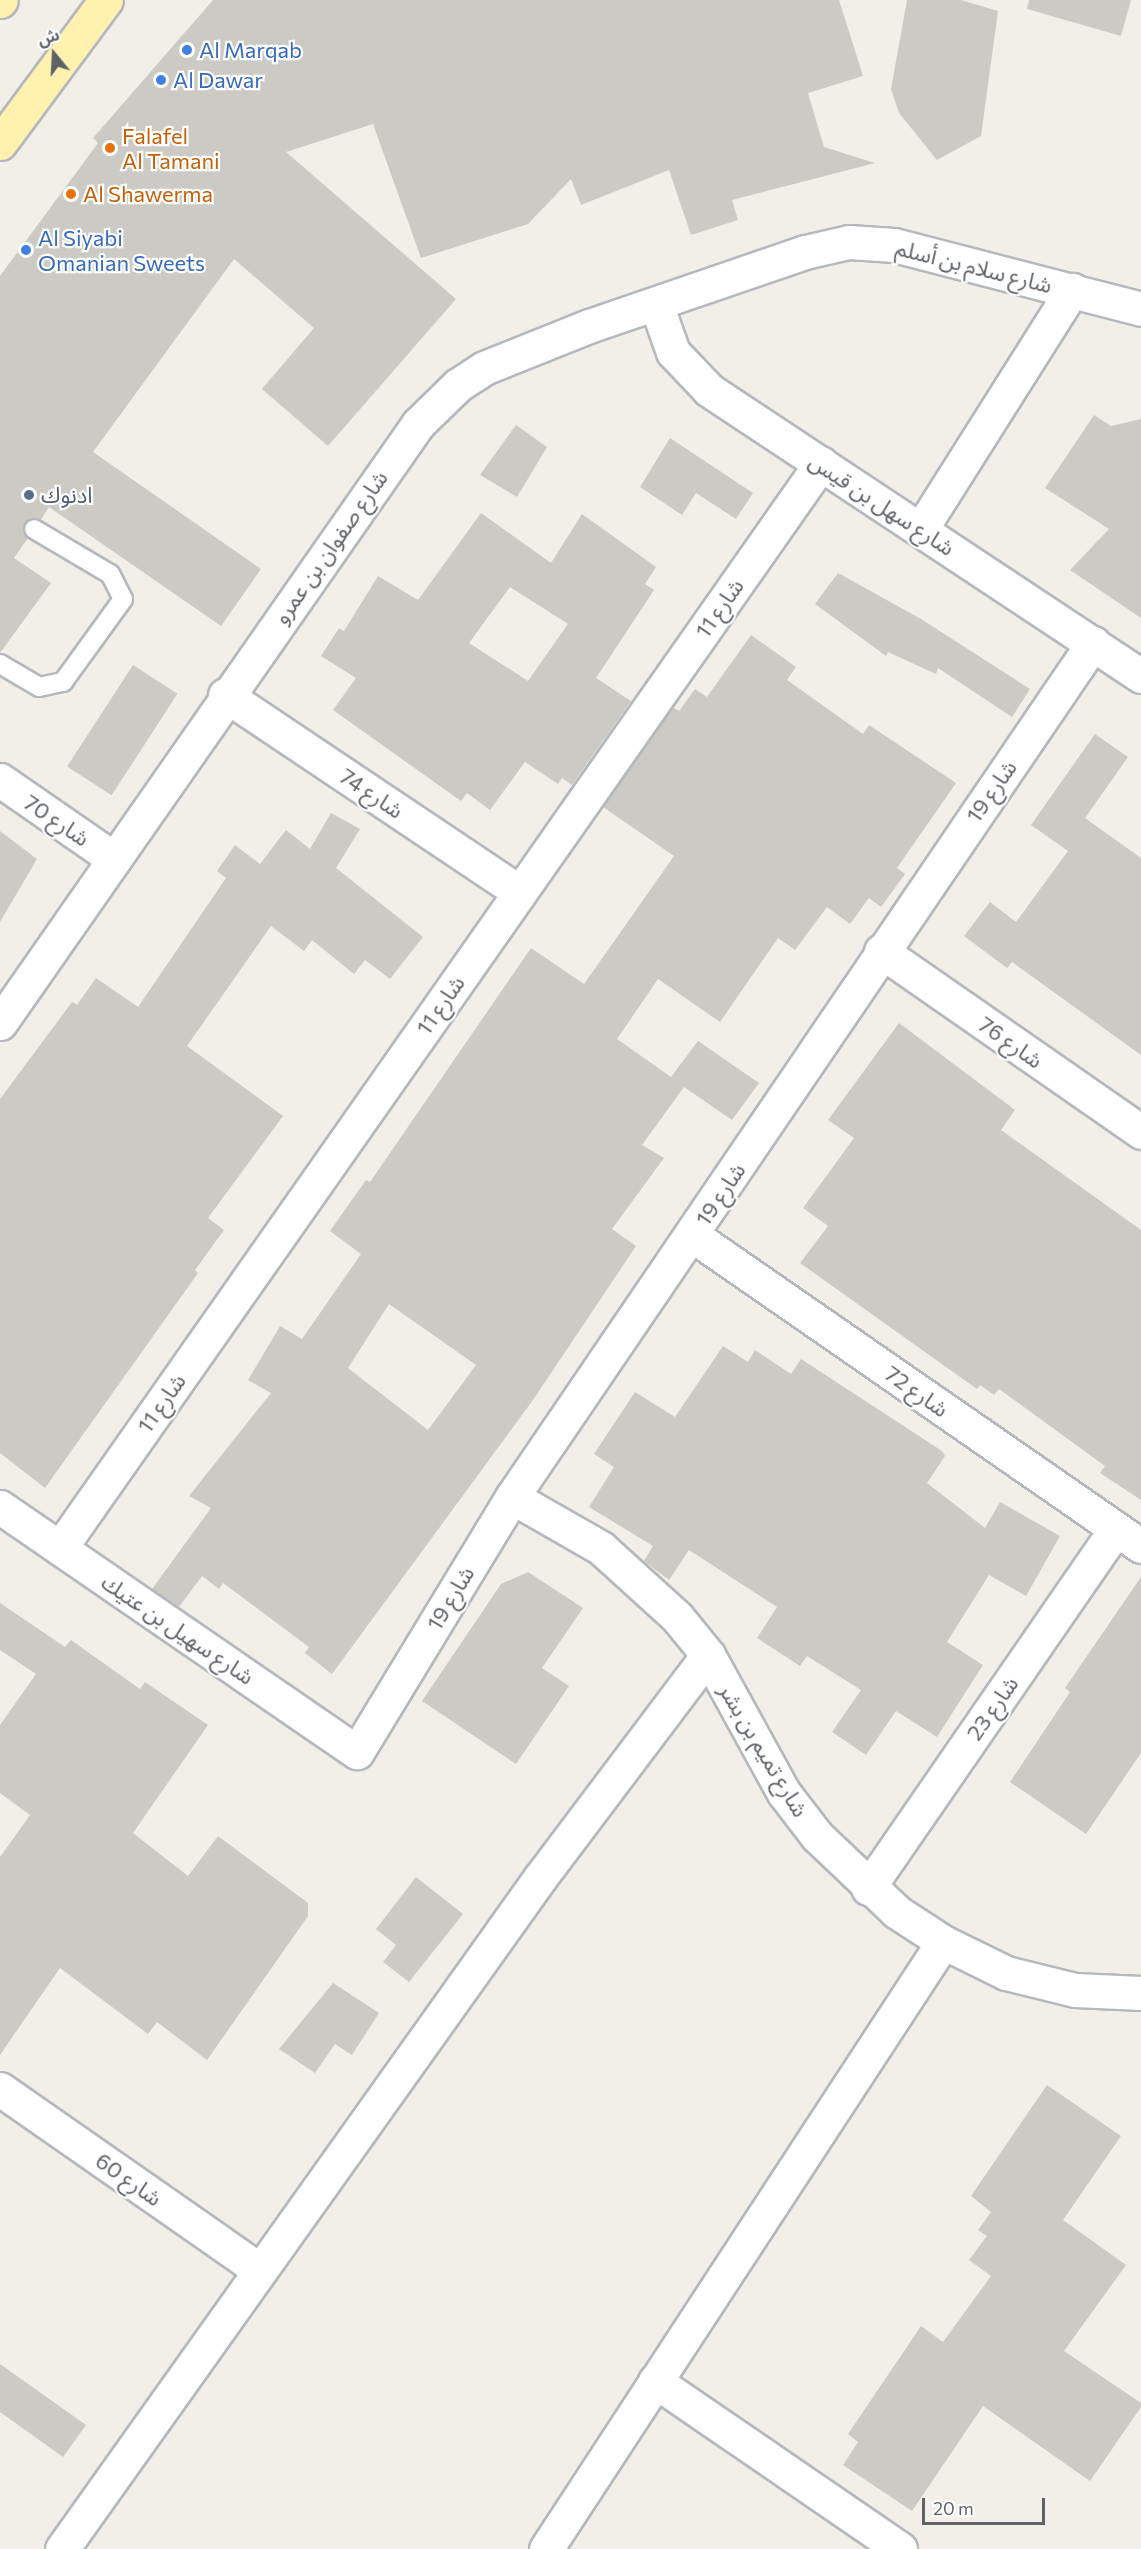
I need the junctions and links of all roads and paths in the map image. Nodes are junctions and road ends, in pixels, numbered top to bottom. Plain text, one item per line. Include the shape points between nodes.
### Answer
1 (104, 5) edge
2 (0, 143) edge
3 (805, 252) joint
4 (1072, 290) junction
5 (656, 303) junction
6 (1141, 309) edge
7 (821, 463) junction
8 (34, 529) dead end
9 (921, 529) junction
10 (1093, 643) junction
11 (0, 664) edge
12 (1141, 676) edge
13 (225, 695) junction
14 (0, 780) edge
15 (114, 859) junction
16 (519, 892) junction
17 (881, 951) junction
18 (0, 1023) edge
19 (1141, 1132) edge
20 (692, 1235) junction
21 (512, 1497) junction
22 (0, 1507) edge
23 (1129, 1538) edge
24 (60, 1548) junction
25 (708, 1655) junction
26 (357, 1752) joint
27 (868, 1888) junction
28 (943, 1942) junction
29 (1141, 1993) edge
30 (0, 2089) edge
31 (258, 2269) junction
32 (655, 2381) junction
33 (62, 2549) edge
34 (546, 2549) edge
35 (900, 2549) edge

1 - 2 main road
3 - 4 street, شارع سلام بن أسلم via 872,242
3 - 5 street, شارع صفوان بن عمرو
4 - 6 street, شارع سلام بن أسلم
4 - 9 street
5 - 7 street, شارع سهل بن قيس via 673,352 690,373
5 - 13 street, شارع صفوان بن عمرو via 484,369 438,402
7 - 9 street, شارع سهل بن قيس
7 - 16 street, شارع 11
8 - 11 lane via 110,574 123,599 63,682 39,687
9 - 10 street, شارع سهل بن قيس
10 - 12 street, شارع سهل بن قيس
10 - 17 street, شارع 19
13 - 15 street, شارع صفوان بن عمرو
13 - 16 street, شارع 74
14 - 15 street, شارع 70
15 - 18 street, شارع صفوان بن عمرو
16 - 24 street, شارع 11
17 - 19 street, شارع 76
17 - 20 street, شارع 19
20 - 21 street, شارع 19
20 - 23 street, شارع 72
21 - 25 street, شارع تميم بن بشر via 601,1548 670,1610
21 - 26 street, شارع 19
22 - 24 street, شارع سهيل بن عتيك
23 - 27 street, شارع 23
24 - 26 street, شارع سهيل بن عتيك
25 - 27 street, شارع تميم بن بشر via 784,1793 817,1836
25 - 31 street
27 - 28 street, شارع تميم بن بشر
28 - 29 street, شارع تميم بن بشر via 1040,1983
28 - 32 street
30 - 31 street, شارع 60
31 - 33 street
32 - 34 street
32 - 35 street

